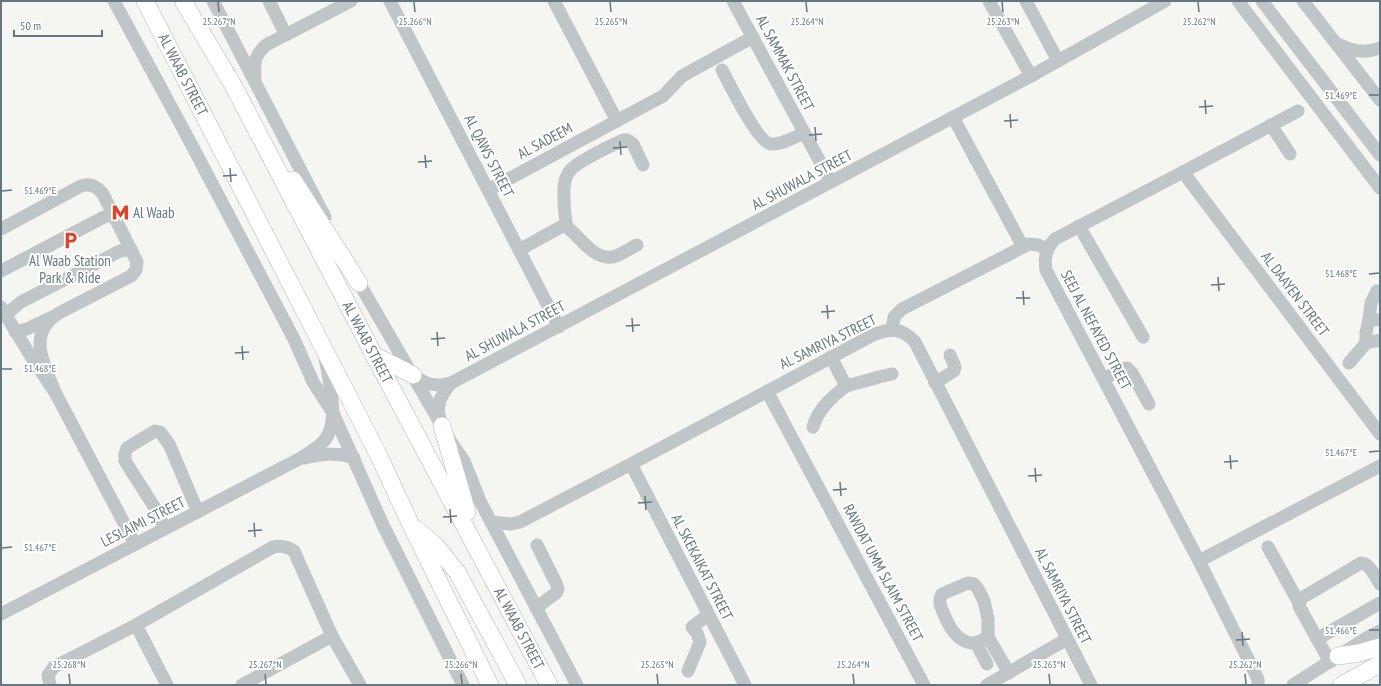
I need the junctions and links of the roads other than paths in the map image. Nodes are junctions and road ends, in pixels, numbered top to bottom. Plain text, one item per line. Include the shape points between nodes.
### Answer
1 (114, 1) edge
2 (145, 1) edge
3 (182, 1) edge
4 (213, 1) edge
5 (269, 1) edge
6 (351, 1) edge
7 (390, 1) edge
8 (554, 1) edge
9 (733, 1) edge
10 (989, 1) edge
11 (1026, 1) edge
12 (1165, 1) edge
13 (1238, 1) edge
14 (1262, 1) edge
15 (1303, 1) edge
16 (230, 33) junction
17 (286, 35) junction
18 (753, 37) junction
19 (1336, 42) junction
20 (266, 45) junction
21 (1379, 51) edge
22 (1058, 61) junction
23 (722, 70) dead end
24 (1031, 76) junction
25 (1298, 80) junction
26 (255, 82) junction
27 (233, 85) junction
28 (1380, 100) edge
29 (1298, 111) junction
30 (1321, 111) junction
31 (953, 117) junction
32 (617, 121) junction
33 (1271, 125) junction
34 (1335, 130) junction
35 (804, 133) junction
36 (1379, 153) edge
37 (1290, 154) dead end
38 (643, 165) dead end
39 (1184, 172) junction
40 (831, 182) junction
41 (1380, 188) edge
42 (488, 190) junction
43 (113, 214) junction
44 (566, 224) junction
45 (1079, 226) junction
46 (1, 228) edge
47 (637, 245) dead end
48 (1023, 247) junction
49 (131, 249) junction
50 (1047, 249) junction
51 (519, 250) junction
52 (1, 271) edge
53 (359, 283) junction
54 (1377, 291) dead end
55 (3, 311) edge
56 (51, 318) junction
57 (1374, 320) edge
58 (559, 326) junction
59 (892, 330) junction
60 (15, 332) junction
61 (1143, 337) dead end
62 (1380, 340) edge
63 (1366, 343) junction
64 (324, 350) junction
65 (950, 355) dead end
66 (374, 356) junction
67 (831, 357) junction
68 (1342, 369) junction
69 (413, 374) junction
70 (892, 374) dead end
71 (1104, 379) junction
72 (451, 383) junction
73 (935, 383) junction
74 (846, 386) junction
75 (767, 391) junction
76 (56, 394) junction
77 (1149, 404) dead end
78 (333, 413) junction
79 (442, 426) junction
80 (813, 427) dead end
81 (1380, 434) edge
82 (301, 458) junction
83 (354, 458) junction
84 (631, 464) junction
85 (1380, 466) edge
86 (198, 512) junction
87 (491, 522) junction
88 (520, 522) junction
89 (411, 525) junction
90 (165, 528) junction
91 (135, 544) junction
92 (536, 545) dead end
93 (477, 547) junction
94 (1268, 547) dead end
95 (507, 553) junction
96 (1199, 561) junction
97 (1380, 584) edge
98 (1299, 603) junction
99 (1380, 603) edge
100 (536, 608) junction
101 (1, 614) edge
102 (708, 615) junction
103 (136, 625) junction
104 (1380, 631) edge
105 (332, 636) junction
106 (1067, 639) junction
107 (1317, 639) junction
108 (1380, 647) edge
109 (1334, 659) junction
110 (1380, 664) edge
111 (688, 671) dead end
112 (1009, 673) junction
113 (990, 675) edge
114 (458, 681) edge
115 (1261, 683) edge
116 (50, 685) edge
117 (167, 685) edge
118 (242, 685) edge
119 (360, 685) edge
120 (490, 685) edge
121 (518, 685) edge
122 (550, 685) edge
123 (577, 685) edge
124 (745, 685) edge
125 (924, 685) edge
126 (1091, 685) edge
127 (1292, 685) edge
128 (1342, 685) edge

1 - 78 street, AL WAAB STREET via 294,339 313,382
2 - 64 main road, AL WAAB STREET
3 - 27 main road, AL WAAB STREET
4 - 16 street, AL WAAB STREET
5 - 17 street
6 - 17 street
7 - 42 street, AL QAWS STREET
8 - 32 street
9 - 18 street, AL SAMMAK STREET
10 - 24 street
11 - 22 street
12 - 22 street, AL SHUWALA STREET
13 - 25 street
14 - 36 street
15 - 19 street
16 - 20 street via 247,46
16 - 26 street, AL WAAB STREET
17 - 20 street
18 - 32 street, AL SADEEM via 682,76 663,96
18 - 35 street, AL SAMMAK STREET
19 - 21 street via 1349,50
19 - 28 street
20 - 26 street via 258,52 255,60
22 - 24 street, AL SHUWALA STREET
23 - 35 street via 765,142 780,143
24 - 31 street, AL SHUWALA STREET
25 - 29 street via 1303,96
25 - 30 street
26 - 53 street, AL WAAB STREET
27 - 53 main road
27 - 66 main road, AL WAAB STREET
29 - 30 street
29 - 33 street
30 - 34 street
31 - 40 street, AL SHUWALA STREET
31 - 48 street
32 - 42 street, AL SADEEM
33 - 37 street
33 - 39 street
34 - 36 street
34 - 41 street
35 - 40 street, AL SAMMAK STREET
38 - 44 street via 633,144 622,140 569,171 566,176 564,197
39 - 45 street
39 - 68 street, AL DAAYEN STREET
40 - 58 street, AL SHUWALA STREET
42 - 51 street, AL QAWS STREET
43 - 46 street via 100,190 88,184
43 - 49 street
43 - 52 street
44 - 47 street via 602,257 613,257
44 - 51 street
45 - 50 street via 1055,239
45 - 61 street
48 - 50 street via 1038,244
48 - 59 street via 902,309 894,317
49 - 55 street via 120,251 10,310
49 - 56 street via 137,262 136,270 131,276
50 - 71 street, SEEJ AL NEFAYED STREET via 1046,270
51 - 58 street, AL QAWS STREET
53 - 69 street, AL WAAB STREET
54 - 57 street via 1370,309
55 - 60 street
56 - 60 street
56 - 76 street via 42,332 40,349
57 - 63 street via 1366,328
58 - 72 street, AL SHUWALA STREET
59 - 67 street, AL SAMRIYA STREET via 874,334
59 - 73 street, AL SAMRIYA STREET via 901,331 914,342
60 - 76 street
62 - 63 street
63 - 68 street
64 - 78 street, LESLAIMI STREET
64 - 89 main road, AL WAAB STREET via 377,452
65 - 73 street via 954,371
66 - 69 main road
66 - 93 main road, AL WAAB STREET
67 - 74 street
67 - 75 street, AL SAMRIYA STREET
68 - 81 street, AL DAAYEN STREET
69 - 72 street, AL SHUWALA STREET via 431,385
69 - 79 street, AL WAAB STREET
70 - 74 street
71 - 77 street via 1121,368 1127,368
71 - 96 street, SEEJ AL NEFAYED STREET
72 - 79 street, AL SHUWALA STREET via 443,392 439,403 438,415
73 - 106 street, AL SAMRIYA STREET
74 - 80 street via 819,412
75 - 84 street, AL SAMRIYA STREET
75 - 125 street, RAWDAT UMM SLAIM STREET
76 - 91 street
78 - 82 street, LESLAIMI STREET via 331,428 326,438
78 - 83 street, AL WAAB STREET
79 - 87 street, AL WAAB STREET via 464,461 474,489
79 - 93 main road
82 - 83 street, LESLAIMI STREET via 328,453
82 - 86 street, LESLAIMI STREET
83 - 114 street, AL WAAB STREET via 383,525
84 - 88 street, AL SAMRIYA STREET
84 - 102 street, AL SKEKAIKAT STREET
85 - 96 street
86 - 90 street, LESLAIMI STREET
86 - 90 street via 169,444 160,432 155,431 127,448 125,461
87 - 88 street, AL SAMRIYA STREET
87 - 95 street, AL WAAB STREET
88 - 95 street, AL SAMRIYA STREET via 508,537
89 - 120 main road, AL WAAB STREET
89 - 121 main road via 436,546 457,572
90 - 91 street, LESLAIMI STREET
91 - 101 street, LESLAIMI STREET
92 - 100 street via 558,589
93 - 122 main road, AL WAAB STREET
94 - 98 street
95 - 100 street, AL WAAB STREET
96 - 115 street, SEEJ AL NEFAYED STREET
97 - 98 street via 1368,566 1361,563 1300,599
98 - 107 street
99 - 107 street
100 - 123 street, AL WAAB STREET
102 - 111 street via 692,627 700,642
102 - 124 street, AL SKEKAIKAT STREET
103 - 105 street via 273,547 279,546 294,551
103 - 116 street via 54,667 48,675
103 - 117 street
104 - 109 street
105 - 118 street
105 - 119 street
106 - 112 street
106 - 126 street, AL SAMRIYA STREET
107 - 109 street
108 - 109 main road
109 - 127 street
110 - 128 main road
112 - 113 street
112 - 113 street via 982,640

